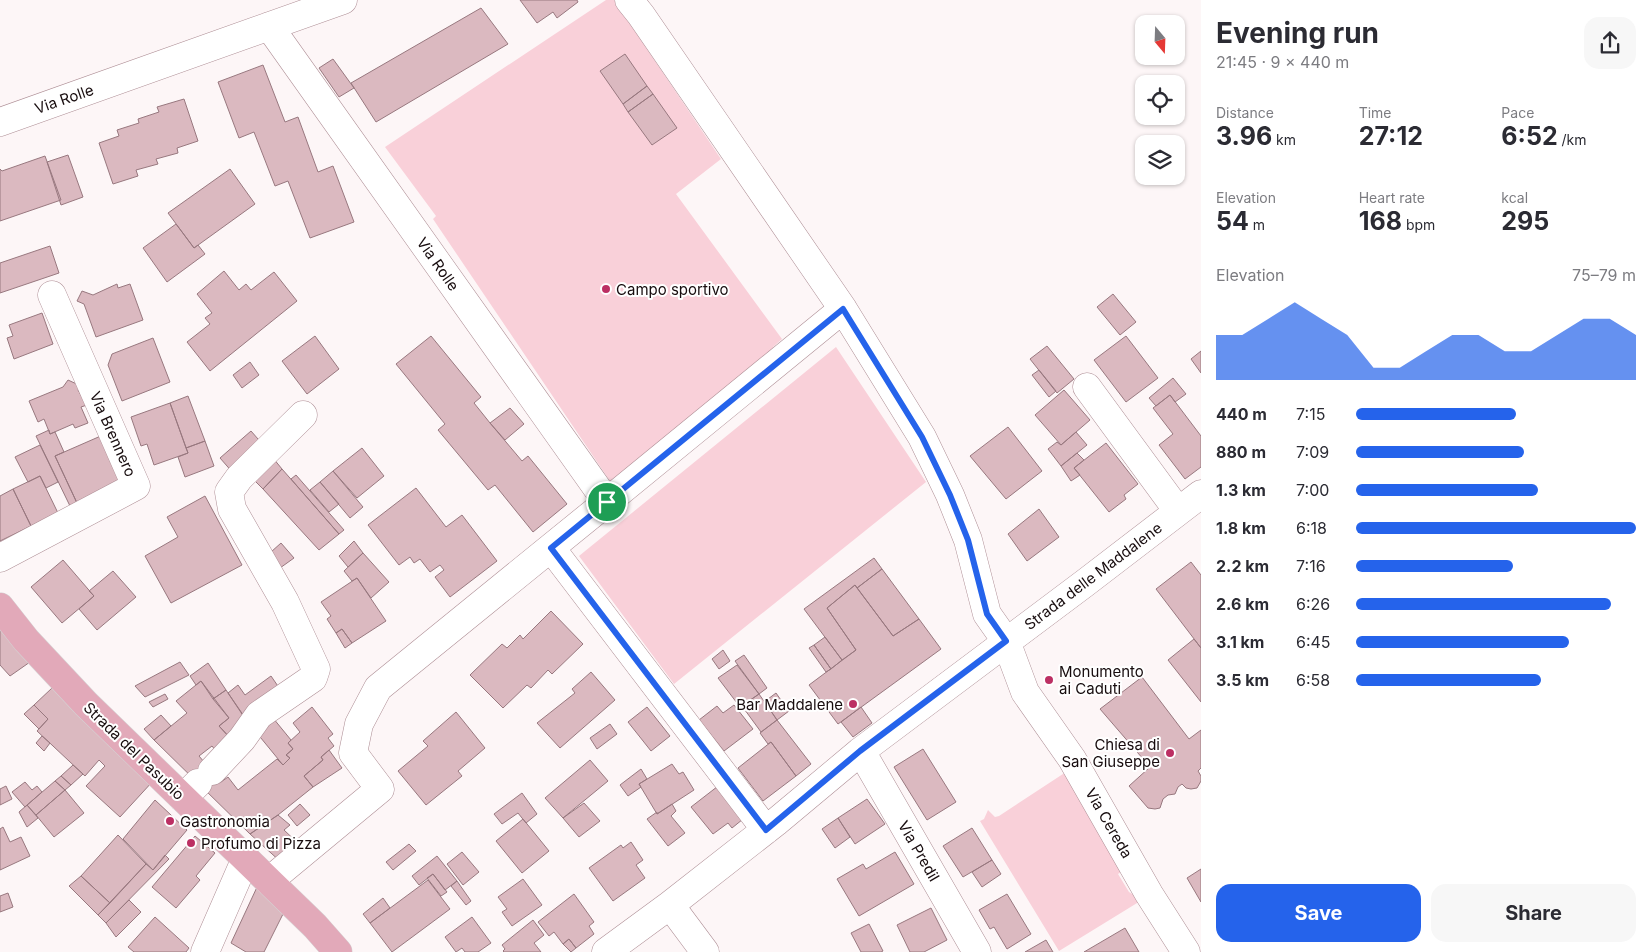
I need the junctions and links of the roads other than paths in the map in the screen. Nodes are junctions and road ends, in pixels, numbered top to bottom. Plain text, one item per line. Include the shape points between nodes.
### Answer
1 (343, 0) edge
2 (629, 0) edge
3 (269, 26) junction
4 (0, 122) edge
5 (52, 296) dead end
6 (843, 309) junction
7 (1087, 387) dead end
8 (303, 415) dead end
9 (1201, 494) edge
10 (607, 502) junction
11 (1178, 511) junction
12 (551, 548) junction
13 (0, 558) edge
14 (0, 607) edge
15 (1006, 641) junction
16 (860, 751) junction
17 (198, 784) junction
18 (766, 830) junction
19 (246, 858) junction
20 (269, 881) junction
21 (670, 905) junction
22 (315, 926) junction
23 (204, 952) edge
24 (338, 952) edge
25 (347, 952) edge
26 (606, 952) edge
27 (705, 952) edge
28 (977, 952) edge
29 (1186, 952) edge

1 - 3 street, Via Rolle
2 - 6 street
3 - 4 street, Via Rolle
3 - 10 street, Via Rolle
5 - 13 street, Via Brennero via 136,486
6 - 10 street
6 - 15 street via 922,437 968,540 987,614
7 - 11 street
8 - 17 street via 238,478 228,492 232,508 285,602 316,669 313,678 259,715 242,739
9 - 11 street, Strada delle Maddalene
10 - 12 street
11 - 15 street, Strada delle Maddalene
12 - 18 street
12 - 20 street via 378,688 359,724 353,753 380,789
14 - 17 main road, Strada del Pasubio via 86,704
15 - 16 street, Strada delle Maddalene
15 - 29 street, Via Cereda via 1025,692 1072,759
16 - 18 street, Strada delle Maddalene
16 - 28 street, Via Predil
17 - 19 main road, Strada del Pasubio
18 - 21 street, Strada delle Maddalene
19 - 20 main road, Strada del Pasubio
19 - 23 street
20 - 22 main road, Strada del Pasubio
21 - 26 street, Strada delle Maddalene
21 - 27 street
22 - 24 main road, Strada del Pasubio
22 - 25 main road

